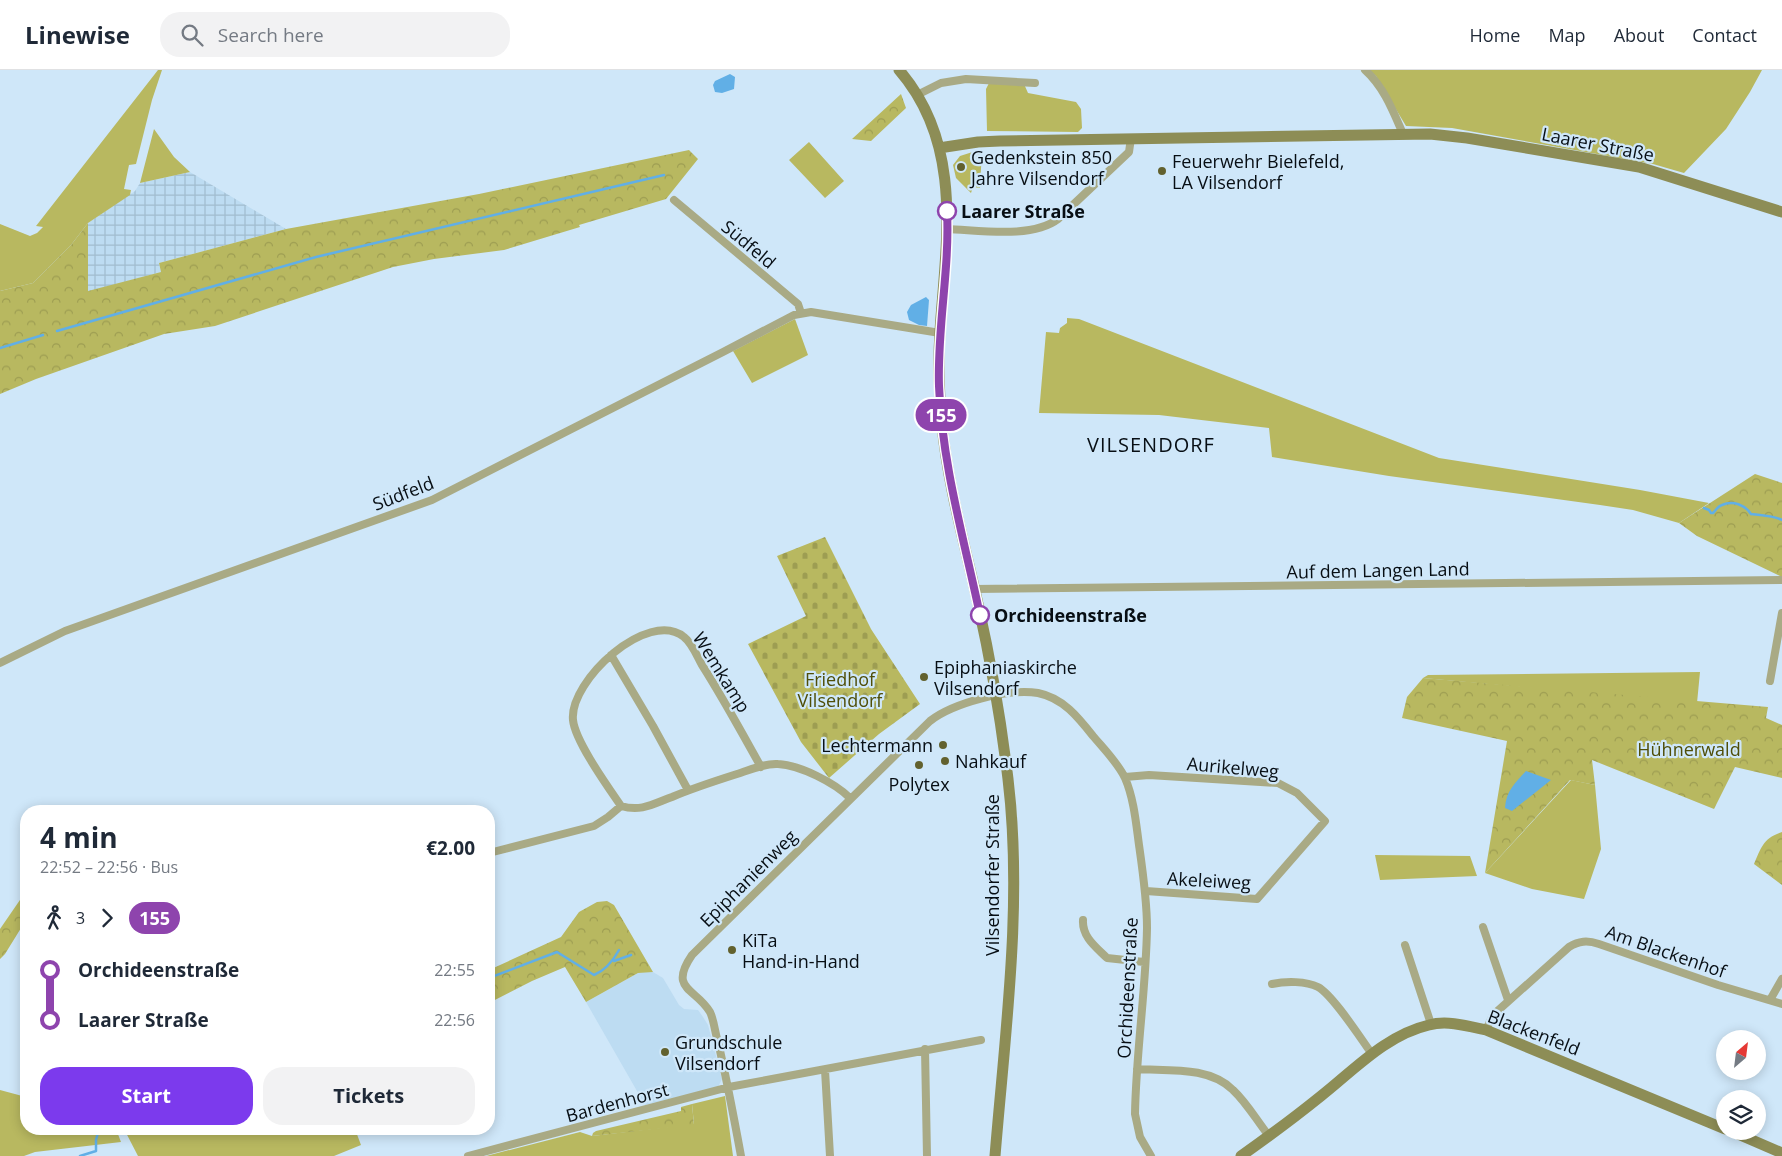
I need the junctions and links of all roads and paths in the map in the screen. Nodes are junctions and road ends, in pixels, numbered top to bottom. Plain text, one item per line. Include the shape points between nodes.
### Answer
1 (899, 70) edge
2 (1365, 70) edge
3 (1035, 82) dead end
4 (917, 95) junction
5 (1403, 134) junction
6 (1131, 138) junction
7 (939, 148) junction
8 (674, 200) dead end
9 (1782, 212) edge
10 (947, 229) junction
11 (801, 313) junction
12 (940, 333) junction
13 (1782, 580) edge
14 (974, 590) junction
15 (1782, 613) edge
16 (610, 655) junction
17 (0, 663) edge
18 (1770, 681) dead end
19 (996, 696) junction
20 (761, 767) junction
21 (1125, 777) junction
22 (688, 790) junction
23 (850, 798) junction
24 (620, 806) junction
25 (1325, 821) joint
26 (495, 851) edge
27 (1146, 891) junction
28 (1082, 920) dead end
29 (1484, 927) dead end
30 (1405, 945) dead end
31 (1144, 962) junction
32 (1782, 980) edge
33 (1272, 984) dead end
34 (1508, 1000) junction
35 (1770, 1000) junction
36 (1782, 1004) edge
37 (1431, 1024) junction
38 (1486, 1030) junction
39 (980, 1040) dead end
40 (925, 1049) junction
41 (1372, 1054) junction
42 (1137, 1069) junction
43 (825, 1070) junction
44 (729, 1088) junction
45 (1716, 1125) edge
46 (1269, 1136) junction
47 (1753, 1140) edge
48 (1782, 1152) edge
49 (468, 1156) edge
50 (741, 1156) edge
51 (830, 1156) edge
52 (927, 1156) edge
53 (995, 1156) edge
54 (1151, 1156) edge
55 (1241, 1156) edge

1 - 4 street, Vilsendorfer Straße
2 - 5 street via 1390,104
3 - 4 street via 966,78 942,82
4 - 7 street, Vilsendorfer Straße
5 - 6 street, Laarer Straße
5 - 9 street, Laarer Straße via 1467,138 1639,167
6 - 7 street, Laarer Straße via 988,141
6 - 10 street via 1129,152 1048,225 1018,231
7 - 10 street, Vilsendorfer Straße via 947,194
8 - 11 street, Südfeld via 798,304
10 - 12 street, Vilsendorfer Straße
11 - 12 street, Südfeld
11 - 17 street, Südfeld via 432,500 65,631
12 - 14 street, Vilsendorfer Straße via 939,382 944,440
13 - 14 street, Auf dem Langen Land
14 - 19 street, Vilsendorfer Straße
15 - 18 street
16 - 20 street, Wemkamp via 635,639 665,629 685,638
16 - 22 street
16 - 24 street, Wemkamp via 590,677 575,707 573,719 592,760
19 - 21 street, Orchideenstraße via 1026,692 1050,696 1062,702
19 - 23 street, Epiphanienweg via 938,714
19 - 53 street, Vilsendorfer Straße via 1011,809 1013,867 1010,972
20 - 22 street
20 - 23 street via 790,765 825,781
21 - 25 street, Aurikelweg via 1149,775 1278,784 1297,792
21 - 27 street, Orchideenstraße via 1134,812
22 - 24 street via 642,808
23 - 44 street, Epiphanienweg via 685,965 682,975 685,985 710,1013
24 - 26 street via 594,826
25 - 27 street, Akeleiweg via 1257,899
27 - 31 street, Orchideenstraße
28 - 31 street via 1086,936 1107,958
29 - 34 street
30 - 37 street
31 - 42 street, Orchideenstraße
32 - 35 street
33 - 41 street via 1309,984 1322,990
34 - 35 street, Am Blackenhof via 1561,953 1584,941
34 - 38 street, Am Blackenhof via 1493,1015
35 - 36 street, Am Blackenhof
37 - 38 street, Blackenfeld via 1466,1025
37 - 41 street, Blackenfeld via 1397,1036
38 - 45 street, Blackenfeld
39 - 40 street, Bardenhorst
40 - 43 street, Bardenhorst
40 - 52 street
41 - 46 street, Blackenfeld
42 - 46 street, Orchideenstraße via 1197,1072 1217,1078 1235,1092
42 - 54 street, Orchideenstraße via 1137,1128
43 - 44 street, Bardenhorst
43 - 51 street
44 - 49 street, Bardenhorst
44 - 50 street, Epiphanienweg
46 - 55 street, Blackenfeld
47 - 48 street

